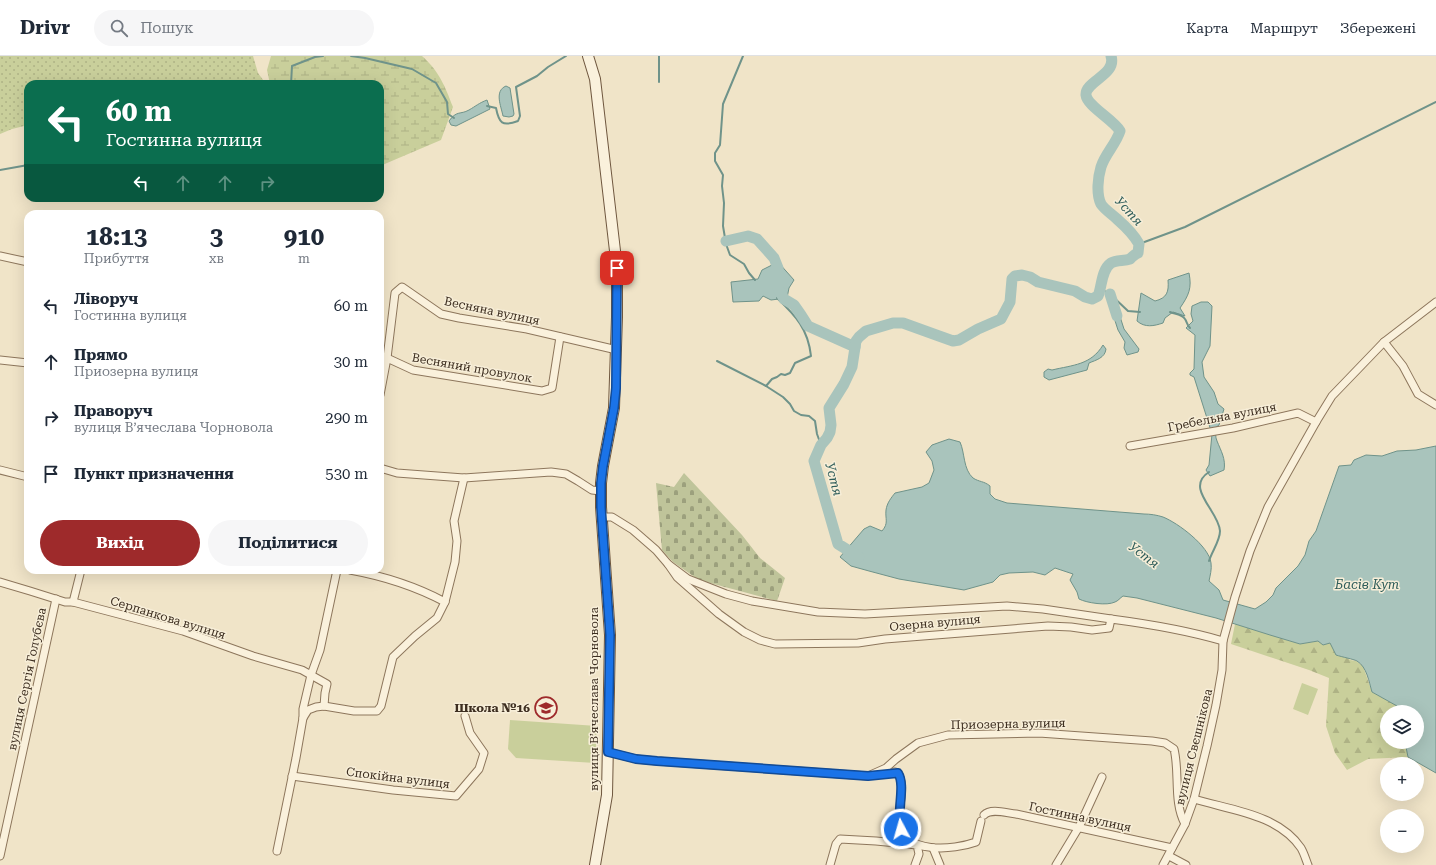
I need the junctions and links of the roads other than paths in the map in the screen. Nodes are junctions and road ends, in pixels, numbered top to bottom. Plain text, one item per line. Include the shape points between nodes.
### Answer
1 (588, 56) edge
2 (0, 256) edge
3 (24, 261) edge
4 (1436, 302) edge
5 (560, 337) junction
6 (1384, 342) junction
7 (617, 350) junction
8 (384, 352) edge
9 (384, 357) edge
10 (0, 360) edge
11 (24, 363) edge
12 (1436, 405) edge
13 (1316, 422) junction
14 (1130, 446) dead end
15 (384, 469) edge
16 (0, 470) edge
17 (24, 476) edge
18 (464, 478) junction
19 (601, 491) junction
20 (602, 517) junction
21 (668, 564) junction
22 (80, 574) edge
23 (336, 574) edge
24 (368, 574) edge
25 (0, 582) edge
26 (56, 599) junction
27 (73, 602) junction
28 (445, 602) junction
29 (1111, 619) junction
30 (1223, 641) junction
31 (312, 675) junction
32 (324, 706) junction
33 (465, 716) dead end
34 (303, 718) junction
35 (608, 752) junction
36 (292, 776) junction
37 (868, 776) junction
38 (1102, 778) dead end
39 (1194, 799) junction
40 (1185, 824) junction
41 (1079, 827) junction
42 (917, 845) junction
43 (933, 848) junction
44 (1172, 848) junction
45 (277, 851) dead end
46 (0, 856) edge
47 (1169, 856) junction
48 (595, 865) edge
49 (830, 865) edge
50 (916, 865) edge
51 (940, 865) edge
52 (1056, 865) edge
53 (1163, 865) edge
54 (1186, 865) edge
55 (1308, 865) edge

1 - 7 main road, вулиця Вʼячеслава Чорновола via 595,79 617,268
2 - 3 street
4 - 6 street, вулиця Свєшнікова
5 - 7 street, Весняна вулиця
5 - 8 street, Весняна вулиця via 441,314 402,287 395,293
5 - 9 street, Весняний провулок via 552,388 542,391 412,370
6 - 12 street via 1403,366 1418,394
6 - 13 street, вулиця Свєшнікова via 1332,396
7 - 19 main road, вулиця Вʼячеслава Чорновола via 614,408
10 - 11 street
13 - 14 street, Гребельна вулиця via 1298,413 1218,431
13 - 30 street, вулиця Свєшнікова via 1268,508 1250,551
15 - 18 street via 397,473
16 - 17 street
18 - 19 street via 550,472 566,474 592,490
18 - 28 street via 454,521 457,541
19 - 20 main road, вулиця Вʼячеслава Чорновола
20 - 21 street via 612,517 633,530
20 - 35 main road, вулиця Вʼячеслава Чорновола via 610,635
21 - 29 street via 688,579 726,594 818,612 865,614 1006,606
21 - 29 street, Озерна вулиця via 677,577 719,614 744,632 775,644 858,643 1048,626 1092,630 1109,628
22 - 27 street
23 - 31 street
24 - 28 street via 417,588
25 - 26 street, Серпанкова вулиця
26 - 27 street, Серпанкова вулиця
26 - 46 street, вулиця Сергія Голубєва
27 - 31 street, Серпанкова вулиця via 183,631
28 - 32 street via 437,618 393,657 382,706 377,711 354,711
29 - 30 street via 1193,632
30 - 39 street, вулиця Свєшнікова via 1222,670 1216,706
31 - 32 street, Серпанкова вулиця via 327,684
31 - 34 street
32 - 34 street via 308,710
33 - 36 street, Спокійна вулиця via 470,733 484,753 479,769 456,796
34 - 36 street
35 - 37 street, Приозерна вулиця via 657,761
35 - 48 main road, вулиця Вʼячеслава Чорновола via 606,808
36 - 45 street
37 - 40 street, Приозерна вулиця via 886,768 918,743 948,735 1039,733 1165,743 1174,749 1177,759 1180,815
37 - 42 street via 895,772 899,774 899,823 904,834
38 - 41 street
39 - 40 street, вулиця Свєшнікова
39 - 55 street via 1233,809 1277,826 1302,848
40 - 44 street, вулиця Свєшнікова
41 - 43 street, Гостинна вулиця via 1016,814 986,813 982,818 976,842 969,845
41 - 44 street, Гостинна вулиця
41 - 52 street
42 - 43 street, Гостинна вулиця
42 - 49 street, Гостинна вулиця via 840,839
42 - 50 street via 919,854
43 - 51 street
44 - 47 street, вулиця Свєшнікова
47 - 53 street, вулиця Свєшнікова
47 - 54 street

